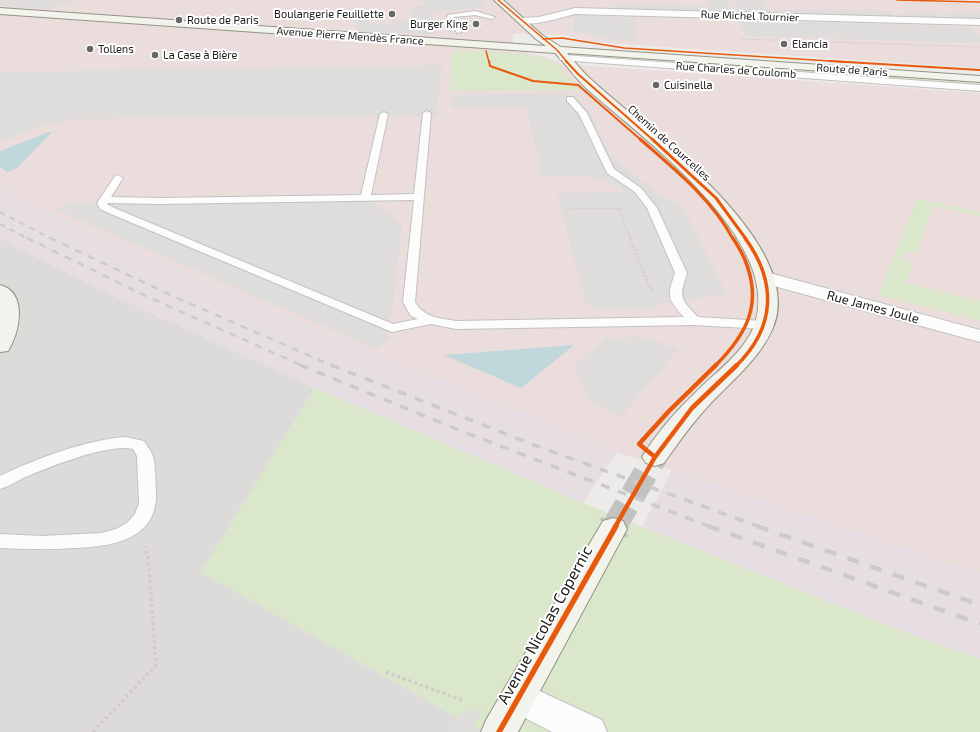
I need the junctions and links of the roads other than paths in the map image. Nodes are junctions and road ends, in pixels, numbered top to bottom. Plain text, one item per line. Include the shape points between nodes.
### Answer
1 (498, 0) edge
2 (0, 12) edge
3 (492, 17) dead end
4 (522, 21) junction
5 (980, 22) edge
6 (459, 32) dead end
7 (561, 54) junction
8 (980, 79) edge
9 (980, 88) edge
10 (570, 99) dead end
11 (426, 113) dead end
12 (384, 114) dead end
13 (118, 178) dead end
14 (419, 197) junction
15 (365, 198) junction
16 (105, 200) junction
17 (766, 278) junction
18 (0, 292) edge
19 (432, 320) junction
20 (694, 321) junction
21 (764, 325) junction
22 (980, 336) edge
23 (0, 346) edge
24 (655, 457) tunnel mouth
25 (0, 483) edge
26 (613, 529) tunnel mouth
27 (0, 541) edge
28 (518, 697) junction
29 (499, 732) edge
30 (589, 732) edge

1 - 4 main road, Chemin de Courcelles
2 - 7 main road, Avenue Pierre Mendès France
3 - 6 lane via 475,13 450,16
4 - 5 street, Rue Michel Tournier via 539,20 575,11
4 - 7 main road, Chemin de Courcelles
7 - 8 main road, Route de Paris
7 - 9 street, Rue Charles de Coulomb
7 - 17 main road, Chemin de Courcelles via 578,74 716,198 748,242
10 - 20 lane via 583,112 610,172 638,190 652,208 681,273 675,292 677,302
11 - 14 lane
12 - 15 lane
13 - 16 lane
14 - 15 lane
14 - 19 lane via 409,302 416,314
15 - 16 lane
16 - 19 lane via 102,203 104,207 115,212 392,328
17 - 21 main road, Chemin de Courcelles via 768,308
17 - 22 street, Rue James Joule
18 - 23 main road via 6,298 10,313
19 - 20 lane via 456,326
20 - 21 lane
21 - 24 main road, Chemin de Courcelles via 744,358 692,408
25 - 27 lane via 40,465 105,444 125,442 138,444 145,455 148,503 142,517 133,528 121,535 101,540 42,543
26 - 28 main road, Avenue Nicolas Copernic
28 - 29 main road, Avenue Nicolas Copernic
28 - 30 street

